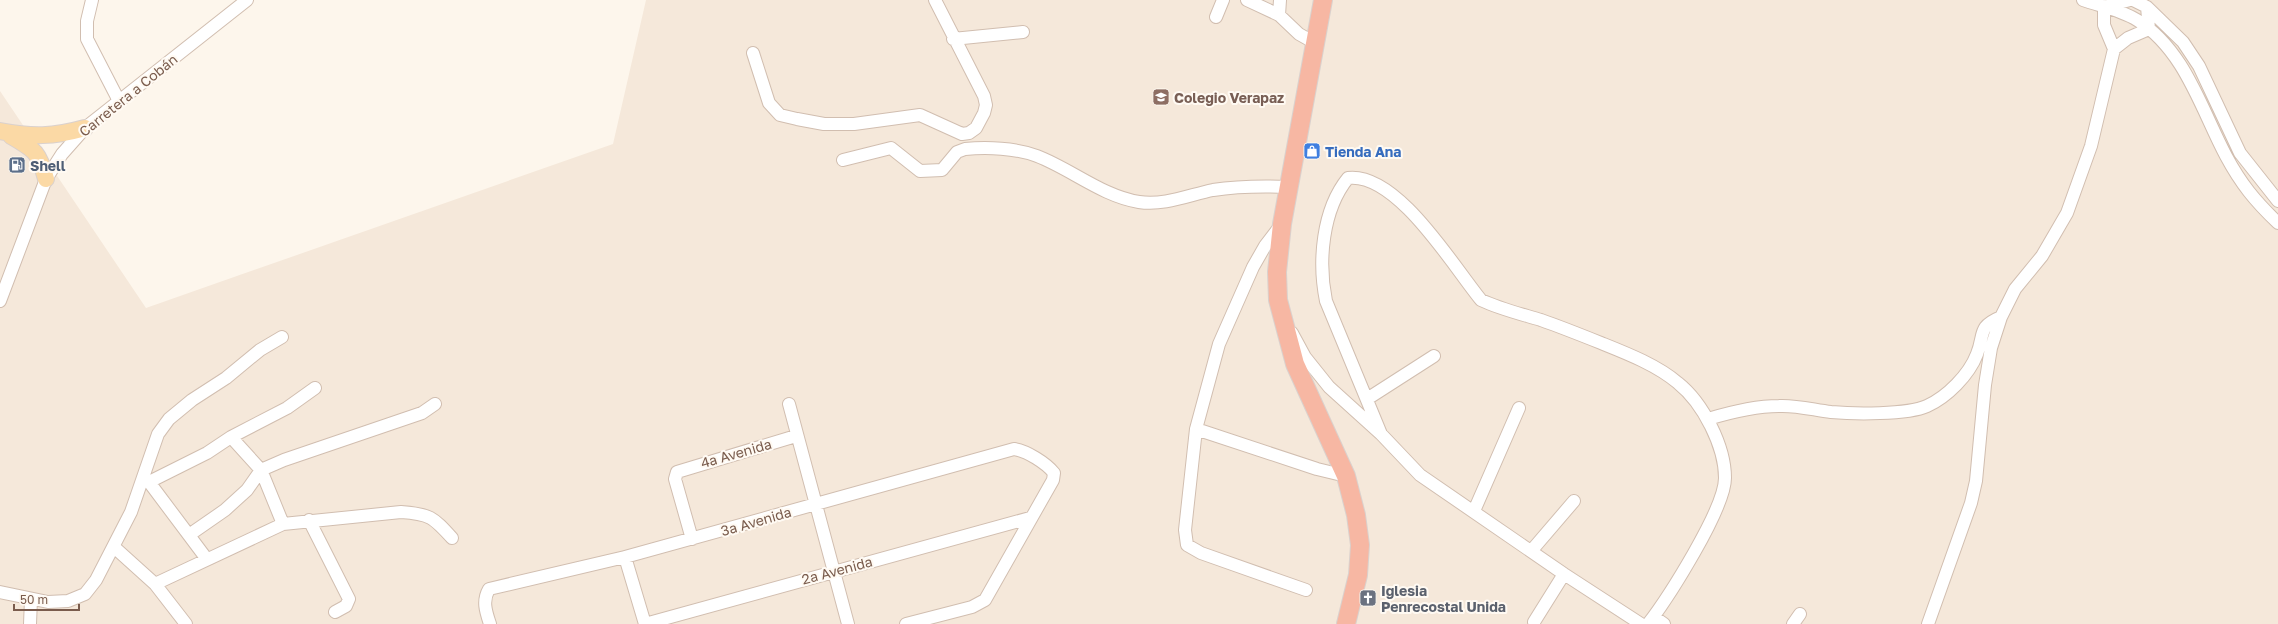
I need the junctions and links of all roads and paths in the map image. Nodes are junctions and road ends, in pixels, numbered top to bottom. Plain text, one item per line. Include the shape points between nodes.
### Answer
1 (92, 0) edge
2 (247, 0) edge
3 (935, 0) edge
4 (1222, 0) edge
5 (1247, 0) edge
6 (1280, 0) edge
7 (1324, 0) edge
8 (2083, 0) edge
9 (2131, 0) edge
10 (2104, 7) junction
11 (2147, 7) junction
12 (1279, 15) junction
13 (1216, 17) dead end
14 (2149, 29) junction
15 (1024, 32) dead end
16 (953, 39) junction
17 (1314, 43) junction
18 (2114, 49) junction
19 (754, 53) dead end
20 (118, 101) junction
21 (85, 128) junction
22 (2, 132) edge
23 (843, 160) dead end
24 (46, 179) junction
25 (1289, 187) junction
26 (2278, 201) edge
27 (2278, 223) edge
28 (1282, 224) junction
29 (0, 301) edge
30 (2001, 317) junction
31 (1285, 320) junction
32 (282, 337) dead end
33 (1434, 356) dead end
34 (315, 388) dead end
35 (1367, 399) junction
36 (435, 404) dead end
37 (789, 404) dead end
38 (1519, 408) dead end
39 (1708, 419) junction
40 (1196, 429) junction
41 (1381, 434) junction
42 (796, 436) junction
43 (231, 437) junction
44 (261, 470) junction
45 (1346, 476) junction
46 (146, 481) junction
47 (1574, 501) dead end
48 (814, 504) junction
49 (1474, 511) junction
50 (1030, 518) junction
51 (308, 520) junction
52 (283, 524) junction
53 (189, 535) junction
54 (452, 538) dead end
55 (692, 539) junction
56 (114, 547) junction
57 (1532, 550) junction
58 (625, 557) junction
59 (206, 558) junction
60 (835, 570) junction
61 (1564, 574) junction
62 (155, 584) junction
63 (1306, 590) dead end
64 (0, 592) edge
65 (31, 599) junction
66 (336, 612) dead end
67 (1651, 620) edge
68 (1534, 622) dead end
69 (30, 624) edge
70 (186, 624) edge
71 (490, 624) edge
72 (645, 624) edge
73 (848, 624) edge
74 (906, 624) edge
75 (1346, 624) edge
76 (1641, 624) edge
77 (1664, 624) edge
78 (1928, 624) edge

1 - 20 street via 87,39
2 - 20 street, Carretera a Cobán
3 - 16 street
4 - 13 street
5 - 12 street
6 - 12 street
7 - 17 highway
8 - 10 street
9 - 10 street
9 - 11 street
10 - 14 street via 2123,13
10 - 18 street via 2104,25
11 - 14 street
11 - 26 street via 2183,42 2199,66 2240,153
12 - 17 street via 1299,34
14 - 18 street via 2128,38
14 - 27 street via 2172,52 2183,69 2226,156 2248,191
15 - 16 street
16 - 19 street via 964,54 986,105 980,122 969,134 962,134 920,115 854,124 824,124 780,115 769,103
17 - 25 highway
18 - 30 street via 2092,146 2067,213 2042,256 2015,289
20 - 21 street, Carretera a Cobán
21 - 22 main road via 59,135 36,136
21 - 24 street, Carretera a Cobán via 62,154
22 - 24 main road via 30,147 41,158
23 - 25 street via 891,148 920,170 942,170 957,152 965,149 1025,153 1038,156 1111,194 1140,202 1159,202 1251,185
24 - 29 street, Carretera a Cobán
25 - 28 highway
28 - 31 highway via 1278,300
28 - 40 street via 1253,267 1219,344
30 - 39 street via 1983,329 1977,354 1959,380 1941,398 1926,406 1892,412 1833,412 1781,406 1729,412
30 - 78 street via 1990,355 1976,481 1971,503
31 - 41 street via 1305,357 1329,387
31 - 45 highway via 1295,364
32 - 46 street via 260,350 169,419 158,434
33 - 35 street
34 - 43 street via 287,408
35 - 39 street via 1326,301 1322,281 1325,236 1333,201 1348,178 1358,177 1376,182 1425,225 1482,300 1563,328 1640,360 1679,383
35 - 41 street
36 - 44 street via 422,413
37 - 42 street
38 - 49 street
39 - 67 street via 1723,457 1725,479 1718,504 1683,573
40 - 45 street
40 - 63 street via 1185,530 1186,545 1201,553
41 - 49 street via 1420,475
42 - 48 street
42 - 55 street, 4a Avenida via 677,472 675,479
43 - 44 street
43 - 46 street via 207,453
44 - 52 street
44 - 53 street via 247,490 225,510
45 - 75 highway via 1356,515 1360,545 1358,576
46 - 53 street
46 - 56 street
47 - 57 street
48 - 50 street, 3a Avenida via 1014,449 1021,450 1050,467 1054,474
48 - 55 street, 3a Avenida
48 - 60 street
49 - 57 street
50 - 60 street, 2a Avenida
50 - 74 street via 985,600 972,607
51 - 52 street
51 - 54 street via 401,512 420,513 433,518
51 - 66 street via 350,599 346,606
52 - 59 street
53 - 59 street
55 - 58 street, 3a Avenida
56 - 62 street
56 - 65 street via 96,580 85,594 68,601 48,602
57 - 61 street
58 - 71 street, 3a Avenida via 490,589 485,595
58 - 72 street
59 - 62 street
60 - 72 street, 2a Avenida
60 - 73 street
61 - 68 street
61 - 76 street
62 - 70 street
64 - 65 street
65 - 69 street
67 - 77 street

